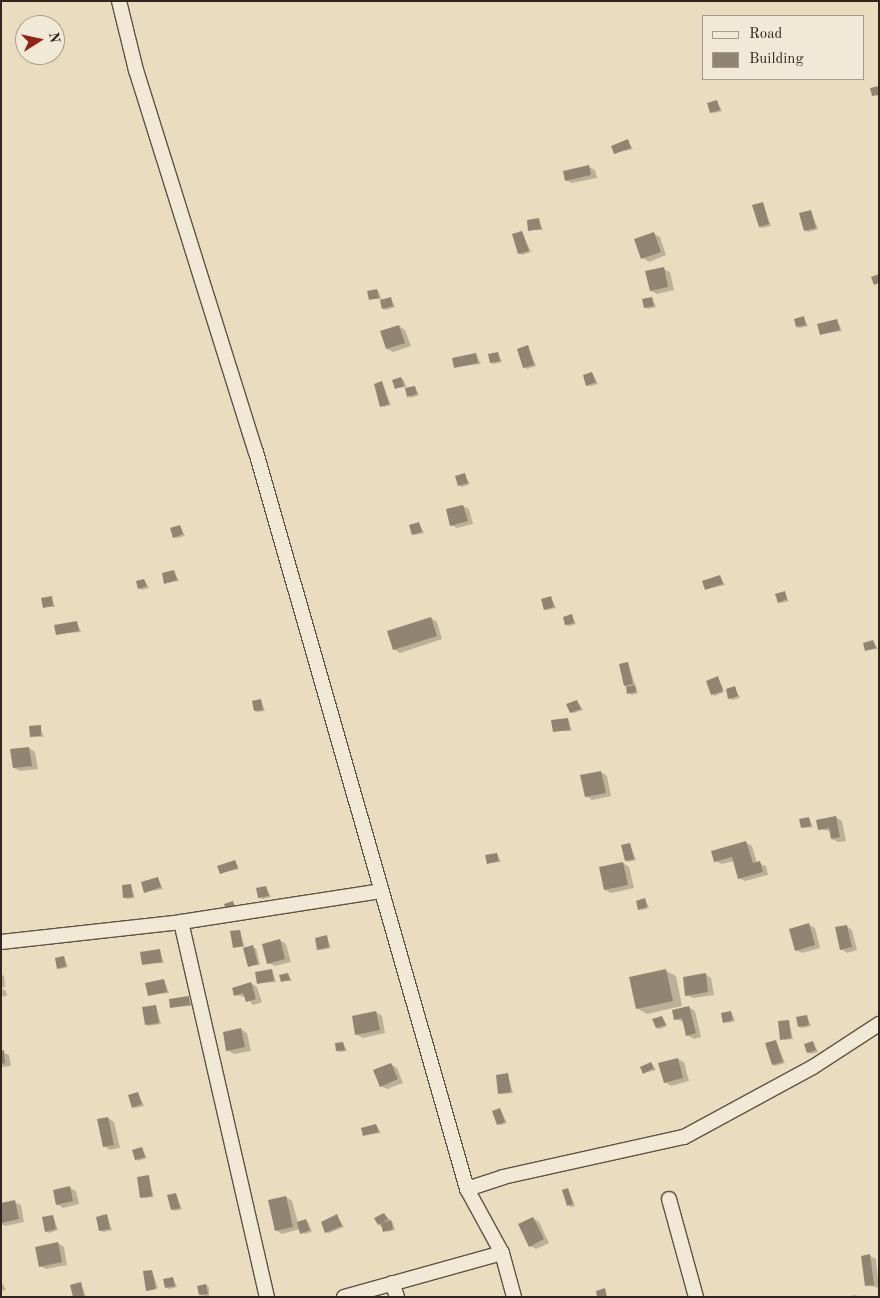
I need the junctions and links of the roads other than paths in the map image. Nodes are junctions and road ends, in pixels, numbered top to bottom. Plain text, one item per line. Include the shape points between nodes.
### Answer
1 (119, 1) edge
2 (380, 891) junction
3 (181, 922) junction
4 (1, 942) edge
5 (879, 1024) edge
6 (467, 1189) junction
7 (669, 1199) dead end
8 (502, 1253) junction
9 (392, 1283) junction
10 (267, 1297) edge
11 (344, 1297) edge
12 (397, 1297) edge
13 (514, 1297) edge
14 (696, 1297) edge

1 - 2 street via 136,70 256,452
2 - 3 street
2 - 6 street
3 - 4 street
3 - 10 street
5 - 6 street via 814,1067 684,1137 503,1177
6 - 8 street
7 - 14 street
8 - 9 street
8 - 13 street
9 - 11 street
9 - 12 street

